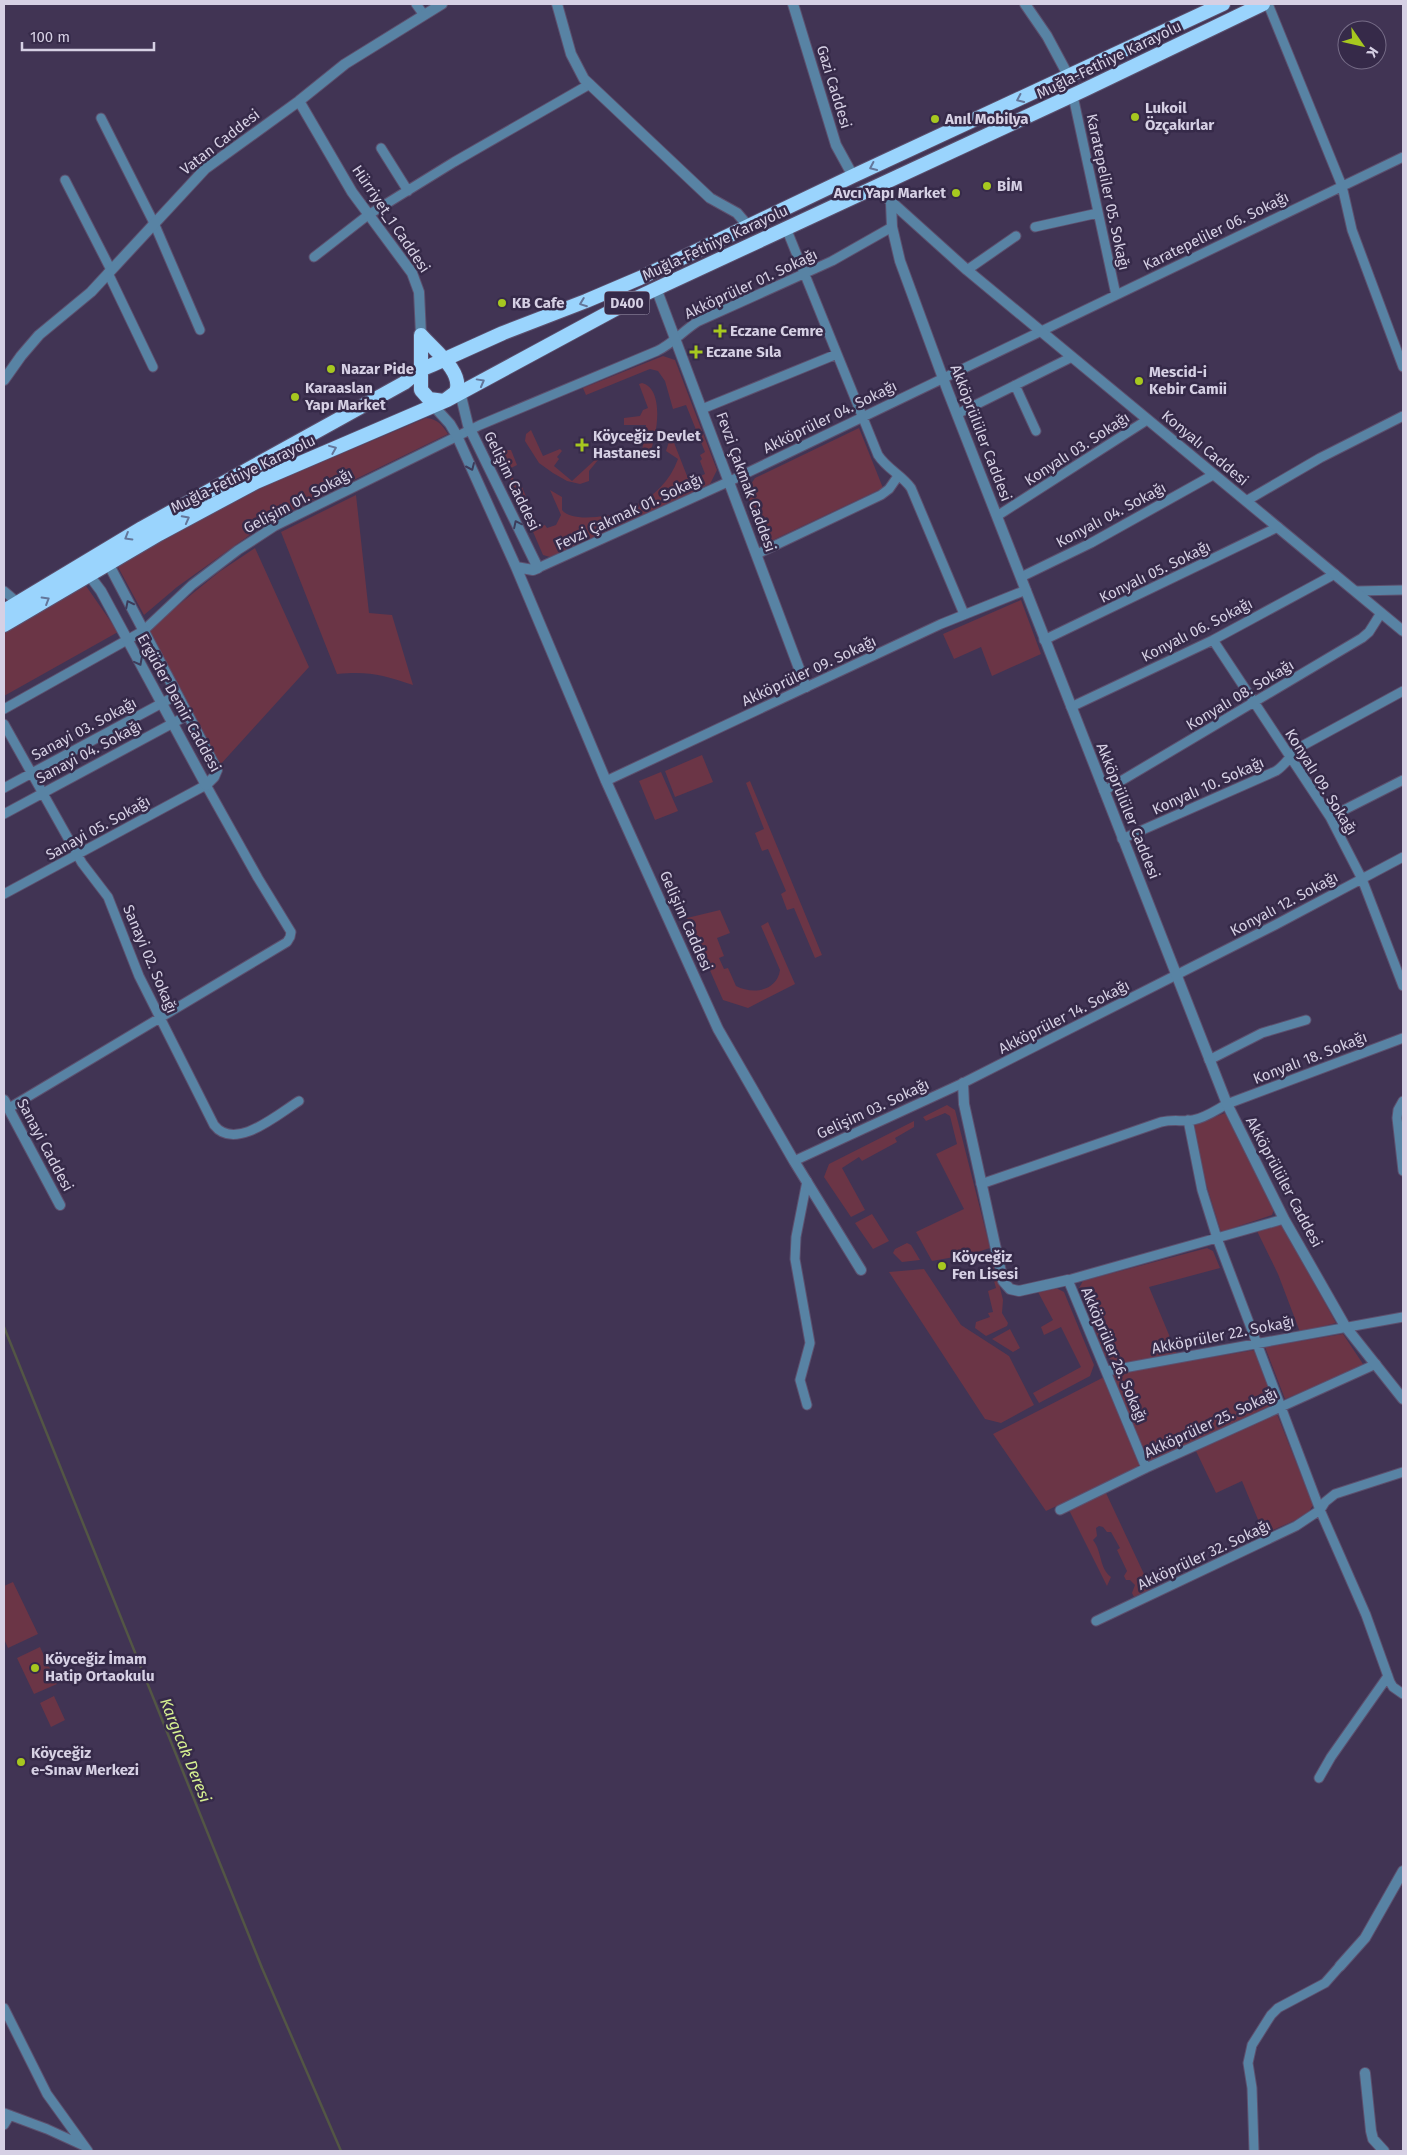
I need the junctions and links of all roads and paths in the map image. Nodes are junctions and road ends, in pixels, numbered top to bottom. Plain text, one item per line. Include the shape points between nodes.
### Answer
1 (416, 4) edge
2 (442, 4) edge
3 (557, 4) edge
4 (793, 4) edge
5 (1025, 4) edge
6 (1223, 4) edge
7 (1262, 4) edge
8 (1268, 4) edge
9 (424, 15) junction
10 (1069, 77) junction
11 (590, 84) junction
12 (1073, 96) junction
13 (299, 100) junction
14 (101, 118) dead end
15 (381, 148) dead end
16 (1403, 157) edge
17 (854, 176) junction
18 (65, 180) dead end
19 (1342, 186) junction
20 (876, 188) junction
21 (408, 190) junction
22 (891, 203) junction
23 (1098, 213) junction
24 (368, 215) junction
25 (154, 223) junction
26 (749, 227) junction
27 (892, 227) junction
28 (1035, 227) dead end
29 (786, 228) junction
30 (1016, 236) dead end
31 (314, 257) dead end
32 (967, 270) junction
33 (110, 272) junction
34 (804, 274) junction
35 (656, 288) junction
36 (1116, 295) junction
37 (200, 330) dead end
38 (1041, 331) junction
39 (421, 335) junction
40 (676, 339) junction
41 (837, 354) junction
42 (1072, 357) junction
43 (153, 367) dead end
44 (1403, 367) edge
45 (433, 369) junction
46 (943, 377) junction
47 (4, 380) edge
48 (1015, 385) junction
49 (459, 388) junction
50 (436, 401) junction
51 (702, 408) junction
52 (956, 414) junction
53 (1403, 416) edge
54 (863, 417) junction
55 (1147, 420) junction
56 (470, 430) junction
57 (1036, 431) dead end
58 (457, 436) junction
59 (1213, 475) junction
60 (898, 476) junction
61 (730, 481) junction
62 (1246, 501) junction
63 (997, 516) junction
64 (1278, 527) junction
65 (757, 554) junction
66 (108, 563) junction
67 (516, 567) junction
68 (538, 568) junction
69 (1335, 574) junction
70 (88, 575) junction
71 (1021, 577) junction
72 (1026, 590) junction
73 (1403, 590) edge
74 (4, 591) edge
75 (1356, 591) junction
76 (17, 602) junction
77 (4, 610) edge
78 (1381, 613) junction
79 (964, 614) junction
80 (4, 626) edge
81 (143, 631) junction
82 (1403, 631) edge
83 (127, 640) junction
84 (1044, 640) junction
85 (1213, 640) junction
86 (806, 688) junction
87 (1403, 691) edge
88 (177, 695) junction
89 (1255, 702) junction
90 (161, 704) junction
91 (1071, 707) junction
92 (4, 709) edge
93 (188, 715) junction
94 (172, 723) junction
95 (4, 724) edge
96 (1290, 756) junction
97 (31, 774) junction
98 (1403, 780) edge
99 (606, 781) junction
100 (206, 785) junction
101 (4, 788) edge
102 (1104, 791) junction
103 (42, 794) junction
104 (4, 814) edge
105 (1330, 817) junction
106 (1122, 839) junction
107 (77, 854) junction
108 (1403, 857) edge
109 (1362, 879) junction
110 (4, 894) edge
111 (1176, 975) junction
112 (1403, 986) edge
113 (159, 1018) junction
114 (1306, 1020) dead end
115 (1403, 1038) edge
116 (1210, 1060) junction
117 (963, 1083) junction
118 (1403, 1101) edge
119 (298, 1102) dead end
120 (6, 1104) edge
121 (1226, 1104) junction
122 (1188, 1120) junction
123 (794, 1161) junction
124 (1403, 1171) edge
125 (807, 1181) junction
126 (981, 1184) junction
127 (60, 1205) dead end
128 (1284, 1219) junction
129 (1217, 1238) junction
130 (861, 1270) dead end
131 (1068, 1280) junction
132 (1403, 1317) edge
133 (1345, 1326) junction
134 (1258, 1343) junction
135 (1376, 1364) junction
136 (1107, 1371) junction
137 (1403, 1399) edge
138 (807, 1405) dead end
139 (1282, 1406) junction
140 (1146, 1468) junction
141 (1403, 1472) edge
142 (1060, 1510) dead end
143 (1320, 1510) junction
144 (1096, 1620) dead end
145 (1388, 1676) junction
146 (1403, 1694) edge
147 (1319, 1778) dead end
148 (1403, 1871) edge
149 (1340, 1966) joint
150 (4, 2008) edge
151 (1365, 2073) dead end
152 (7, 2114) edge
153 (4, 2125) edge
154 (86, 2149) edge
155 (1254, 2151) edge
156 (1384, 2151) edge

1 - 9 street
2 - 9 street, Vatan Caddesi
3 - 11 street via 574,63
4 - 17 street, Gazi Caddesi via 836,145
5 - 10 street
6 - 10 highway, Muğla-Fethiye Karayolu / D400
7 - 12 highway, Muğla-Fethiye Karayolu / D400
8 - 19 street
9 - 13 street, Vatan Caddesi via 345,64
10 -> 17 highway, Muğla-Fethiye Karayolu / D400
11 - 21 street
11 - 26 street via 710,198 737,213
12 - 20 highway, Muğla-Fethiye Karayolu / D400
12 - 23 street, Karatepeliler 05. Sokağı
13 - 24 street, Hürriyet_1 Caddesi
13 - 25 street, Vatan Caddesi via 205,169
14 - 25 street
15 - 21 street
16 - 19 street, Karatepeliler 06. Sokağı
17 - 26 highway, Muğla-Fethiye Karayolu / D400
18 - 33 street
19 - 36 street, Karatepeliler 06. Sokağı
19 - 44 street via 1352,230
20 - 22 street, Konyalı Caddesi
20 - 29 highway, Muğla-Fethiye Karayolu / D400
21 - 24 street
22 - 27 street, Akköprülüler Caddesi
22 - 32 street, Konyalı Caddesi
23 - 28 street
23 - 36 street, Karatepeliler 05. Sokağı
24 - 31 street
24 - 39 street, Hürriyet_1 Caddesi via 412,273 420,298
25 - 33 street, Vatan Caddesi
25 - 37 street
26 -> 45 highway, Muğla-Fethiye Karayolu / D400 via 610,292 502,333
27 - 34 street, Akköprüler 01. Sokağı
27 - 46 street, Akköprülüler Caddesi via 900,261
29 - 34 street
29 - 35 highway, Muğla-Fethiye Karayolu / D400
30 - 32 street
32 - 38 street, Konyalı Caddesi
33 - 43 street
33 - 47 street, Vatan Caddesi via 78,304 39,335
34 - 40 street, Akköprüler 01. Sokağı via 697,322
34 - 41 street
35 - 40 street, Fevzi Çakmak Caddesi
49 -> 35 highway, Muğla-Fethiye Karayolu / D400
36 - 38 street, Karatepeliler 06. Sokağı
38 - 42 street, Konyalı Caddesi
38 - 46 street, Akköprüler 04. Sokağı
39 - 45 highway
39 - 45 highway
40 - 51 street, Fevzi Çakmak Caddesi
40 - 56 street, Akköprüler 01. Sokağı via 657,351
41 - 51 street
41 - 54 street
42 - 48 street
42 - 55 street, Konyalı Caddesi
45 - 49 highway via 456,374
45 - 50 highway via 421,390
45 -> 76 highway, Muğla-Fethiye Karayolu / D400 via 142,528
46 - 52 street, Akköprülüler Caddesi
46 - 54 street, Akköprüler 04. Sokağı
48 - 52 street
48 - 57 street
49 - 50 highway, Muğla-Fethiye Karayolu / D400
49 - 56 street, Gelişim Caddesi
50 - 58 street, Gelişim Caddesi
66 -> 50 highway, Muğla-Fethiye Karayolu / D400 via 256,482
51 - 61 street, Fevzi Çakmak Caddesi
52 - 63 street, Akköprülüler Caddesi
53 - 62 street via 1320,458
54 - 60 street via 882,462
54 - 61 street, Akköprüler 04. Sokağı
55 - 59 street, Konyalı Caddesi
55 - 63 street, Konyalı 03. Sokağı
56 - 58 street, Akköprüler 01. Sokağı
68 -> 56 street, Gelişim Caddesi
58 -> 67 street, Gelişim Caddesi
58 - 81 street, Gelişim 01. Sokağı via 308,508 256,537 179,596
59 - 62 street, Konyalı Caddesi
59 - 71 street, Konyalı 04. Sokağı via 1091,543
60 - 65 street via 881,495
60 - 79 street via 911,488
61 - 65 street, Fevzi Çakmak Caddesi
61 - 68 street, Fevzi Çakmak 01. Sokağı
62 - 64 street, Konyalı Caddesi
63 - 71 street, Akköprülüler Caddesi
64 - 69 street, Konyalı Caddesi
64 - 84 street, Konyalı 05. Sokağı
65 - 86 street, Fevzi Çakmak Caddesi
66 - 70 highway, Muğla-Fethiye Karayolu / D400
81 -> 66 street, Ergüder Demir Caddesi
67 - 68 street
67 - 99 street, Gelişim Caddesi
69 - 75 street, Konyalı Caddesi
69 - 85 street, Konyalı 06. Sokağı
80 -> 70 highway, Muğla-Fethiye Karayolu / D400
70 - 83 street, Ergüder Demir Caddesi
71 - 72 street, Akköprülüler Caddesi
72 - 79 street, Akköprüler 09. Sokağı
72 - 84 street, Akköprülüler Caddesi
73 - 75 street
74 - 76 street
75 - 78 street, Konyalı Caddesi
76 - 77 highway, Muğla-Fethiye Karayolu / D400
78 - 82 street, Konyalı Caddesi
78 - 89 street, Konyalı 08. Sokağı via 1370,632 1362,638
79 - 86 street, Akköprüler 09. Sokağı
81 - 83 street, Gelişim 01. Sokağı
81 - 88 street, Ergüder Demir Caddesi
83 -> 90 street, Ergüder Demir Caddesi
83 - 92 street, Gelişim 01. Sokağı
84 - 91 street, Akköprülüler Caddesi
85 - 89 street, Konyalı 09. Sokağı
85 - 91 street, Konyalı 06. Sokağı
86 - 99 street, Akköprüler 09. Sokağı
87 - 96 street, Konyalı 10. Sokağı via 1302,746
88 - 90 street, Sanayi 03. Sokağı
88 - 93 street, Ergüder Demir Caddesi
89 - 96 street, Konyalı 09. Sokağı
89 - 102 street, Konyalı 08. Sokağı
90 - 94 street, Ergüder Demir Caddesi
90 - 97 street, Sanayi 03. Sokağı
91 - 102 street, Akköprülüler Caddesi
93 - 94 street, Sanayi 04. Sokağı
93 - 100 street, Ergüder Demir Caddesi via 217,770
94 - 100 street, Ergüder Demir Caddesi
94 - 103 street, Sanayi 04. Sokağı
95 - 97 street, Sanayi 02. Sokağı
96 - 105 street, Konyalı 09. Sokağı
96 - 106 street, Konyalı 10. Sokağı via 1276,771
97 - 101 street, Sanayi 03. Sokağı
97 - 103 street, Sanayi 02. Sokağı
98 - 105 street
99 - 123 street, Gelişim Caddesi via 718,1029
100 - 107 street, Sanayi 05. Sokağı
100 - 113 street via 287,923 290,937 287,942
102 - 106 street, Akköprülüler Caddesi
103 - 104 street, Sanayi 04. Sokağı
103 - 107 street, Sanayi 02. Sokağı
105 - 109 street, Konyalı 09. Sokağı
106 - 111 street, Akköprülüler Caddesi
107 - 110 street, Sanayi 05. Sokağı
107 - 113 street, Sanayi 02. Sokağı via 108,897 131,959
108 - 109 street, Konyalı 12. Sokağı
109 - 111 street, Konyalı 12. Sokağı
109 - 112 street, Konyalı 09. Sokağı
111 - 116 street, Akköprülüler Caddesi
111 - 117 street, Akköprüler 14. Sokağı
113 - 119 street, Sanayi 02. Sokağı via 214,1125 223,1134 232,1136 251,1130
113 - 120 street
114 - 116 street via 1262,1032
115 - 121 street, Konyalı 18. Sokağı
116 - 121 street, Akköprülüler Caddesi
117 - 123 street, Gelişim 03. Sokağı
117 - 126 street via 964,1104
118 - 124 street via 1397,1118
120 - 127 street, Sanayi Caddesi
121 - 122 street, Konyalı 18. Sokağı via 1202,1117
121 - 128 street, Akköprülüler Caddesi
122 - 126 street, Konyalı 18. Sokağı via 1161,1122
122 - 129 street via 1202,1190
123 - 125 street, Gelişim Caddesi
125 - 130 street, Gelişim Caddesi
125 - 138 street via 795,1259 810,1343 800,1380
126 - 131 street via 1006,1285 1019,1290
128 - 129 street
128 - 133 street, Akköprülüler Caddesi
129 - 131 street
129 - 134 street
131 - 136 street, Akköprüler 26. Sokağı
132 - 133 street, Akköprüler 22. Sokağı
133 - 134 street, Akköprüler 22. Sokağı
133 - 135 street, Akköprülüler Caddesi
134 - 136 street, Akköprüler 22. Sokağı
134 - 139 street
135 - 137 street, Akköprülüler Caddesi
135 - 139 street, Akköprüler 25. Sokağı
136 - 140 street, Akköprüler 26. Sokağı
139 - 140 street, Akköprüler 25. Sokağı
139 - 143 street
140 - 142 street, Akköprüler 25. Sokağı
141 - 143 street, Akköprüler 32. Sokağı via 1335,1494
143 - 144 street, Akköprüler 32. Sokağı via 1296,1526
143 - 145 street via 1366,1615
145 - 146 street
145 - 147 street
148 - 149 street via 1365,1938
149 - 155 street via 1325,1983 1278,2008 1252,2044 1248,2063
150 - 154 street via 47,2094
151 - 156 street via 1371,2131 1373,2139
152 - 153 street
152 - 154 street

